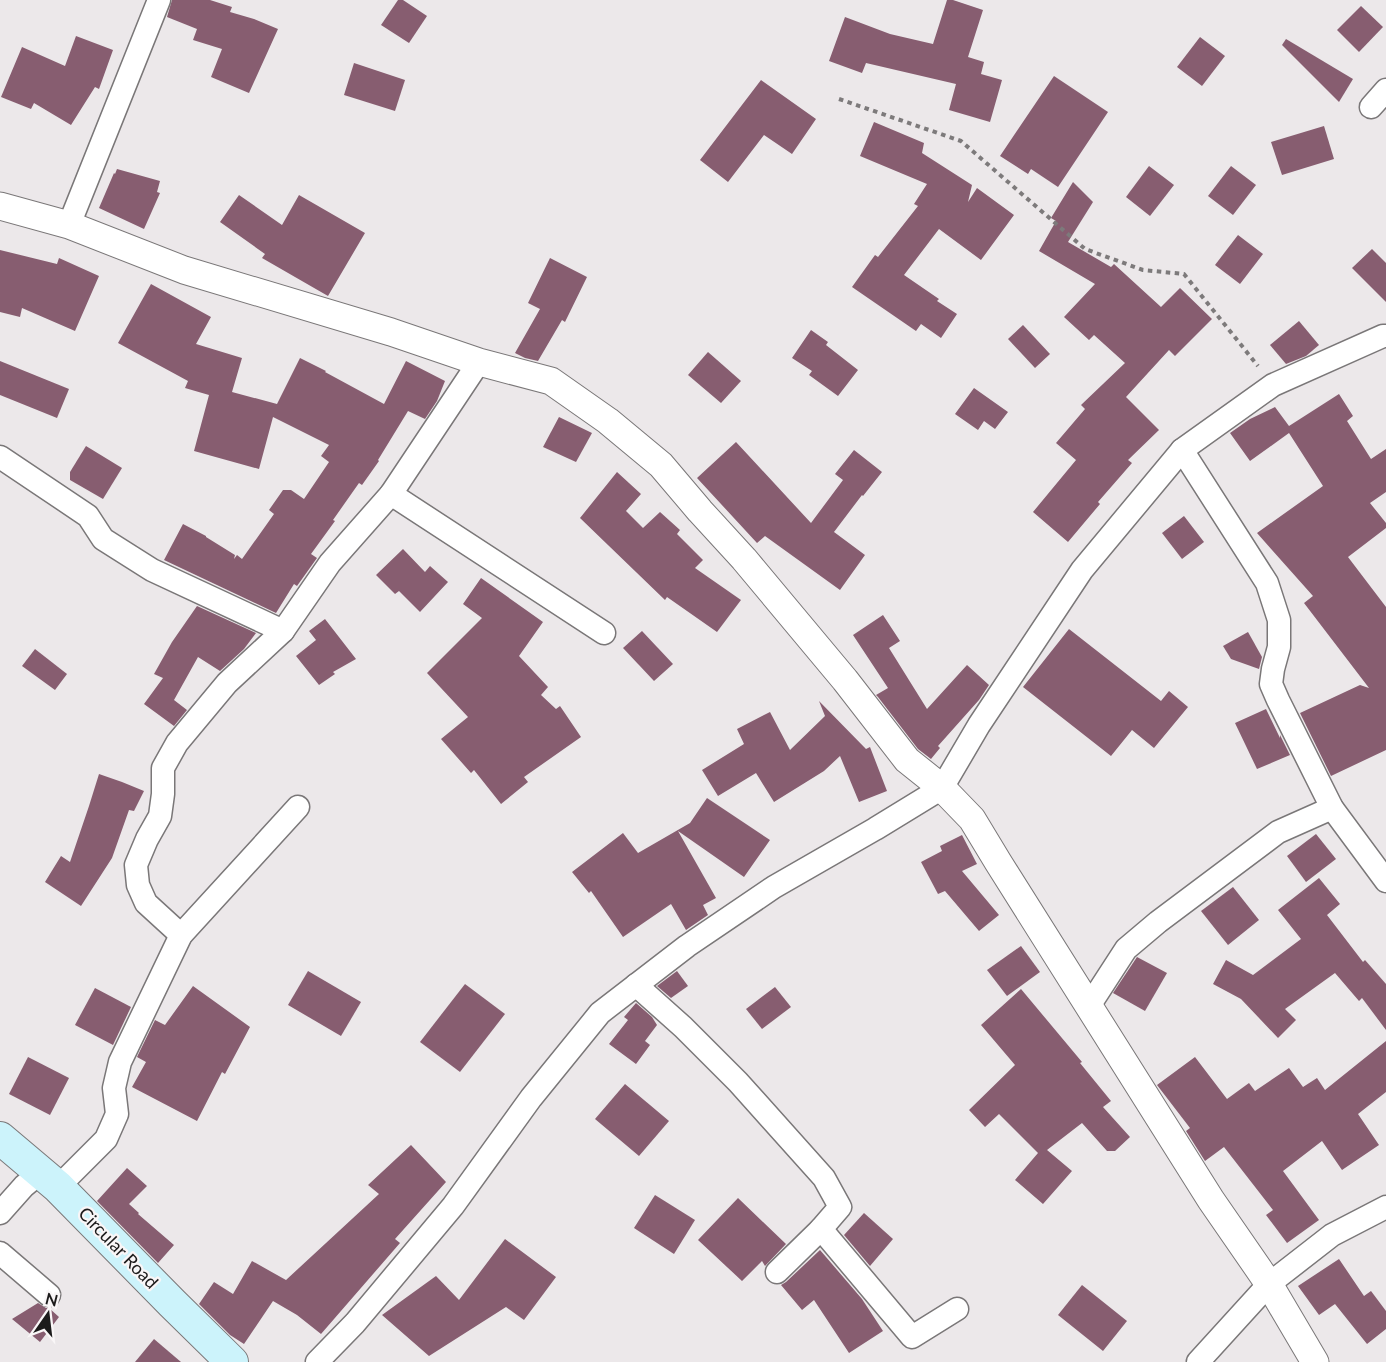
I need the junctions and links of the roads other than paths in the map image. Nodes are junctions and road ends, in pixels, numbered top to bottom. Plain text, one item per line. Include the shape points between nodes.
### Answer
1 (159, 0) edge
2 (1386, 90) edge
3 (1371, 107) dead end
4 (0, 206) edge
5 (69, 225) junction
6 (1386, 336) edge
7 (479, 362) junction
8 (1182, 450) junction
9 (0, 457) edge
10 (391, 494) junction
11 (283, 631) junction
12 (604, 633) dead end
13 (942, 788) junction
14 (298, 807) dead end
15 (1332, 808) junction
16 (1386, 880) edge
17 (182, 935) junction
18 (636, 985) junction
19 (1089, 1006) junction
20 (0, 1138) edge
21 (49, 1180) junction
22 (1386, 1207) edge
23 (0, 1213) edge
24 (820, 1229) junction
25 (0, 1253) edge
26 (777, 1272) dead end
27 (1269, 1284) junction
28 (49, 1295) dead end
29 (957, 1309) dead end
30 (232, 1362) edge
31 (317, 1362) edge
32 (1198, 1362) edge
33 (1315, 1362) edge

1 - 5 street
2 - 3 street
4 - 5 street
5 - 7 street via 184,270
6 - 8 street via 1273,386
7 - 10 street
7 - 13 street via 551,381 661,465 744,559 907,760
8 - 13 street via 1082,570
8 - 15 street via 1267,583 1279,620 1279,648 1271,684
9 - 11 street via 88,516 103,539 152,570
10 - 11 street via 330,563
10 - 12 street
11 - 17 street via 227,682 177,743 163,768 160,816 136,865 138,885 146,903
13 - 18 street via 774,887
13 - 19 street via 972,819
14 - 17 street
15 - 16 street
15 - 19 street via 1278,832 1158,922 1126,949
17 - 21 street via 120,1062 114,1088 117,1114 110,1131 105,1139
18 - 24 street via 738,1082 824,1178 840,1207
18 - 31 street via 600,1013 531,1098 453,1206 355,1323
19 - 27 street via 1211,1200
20 - 21 main road, Circular Road
21 - 23 street via 24,1186
21 - 30 main road, Circular Road
22 - 27 street via 1332,1235
24 - 26 street
24 - 29 street via 912,1337
25 - 28 street
27 - 32 street
27 - 33 street

